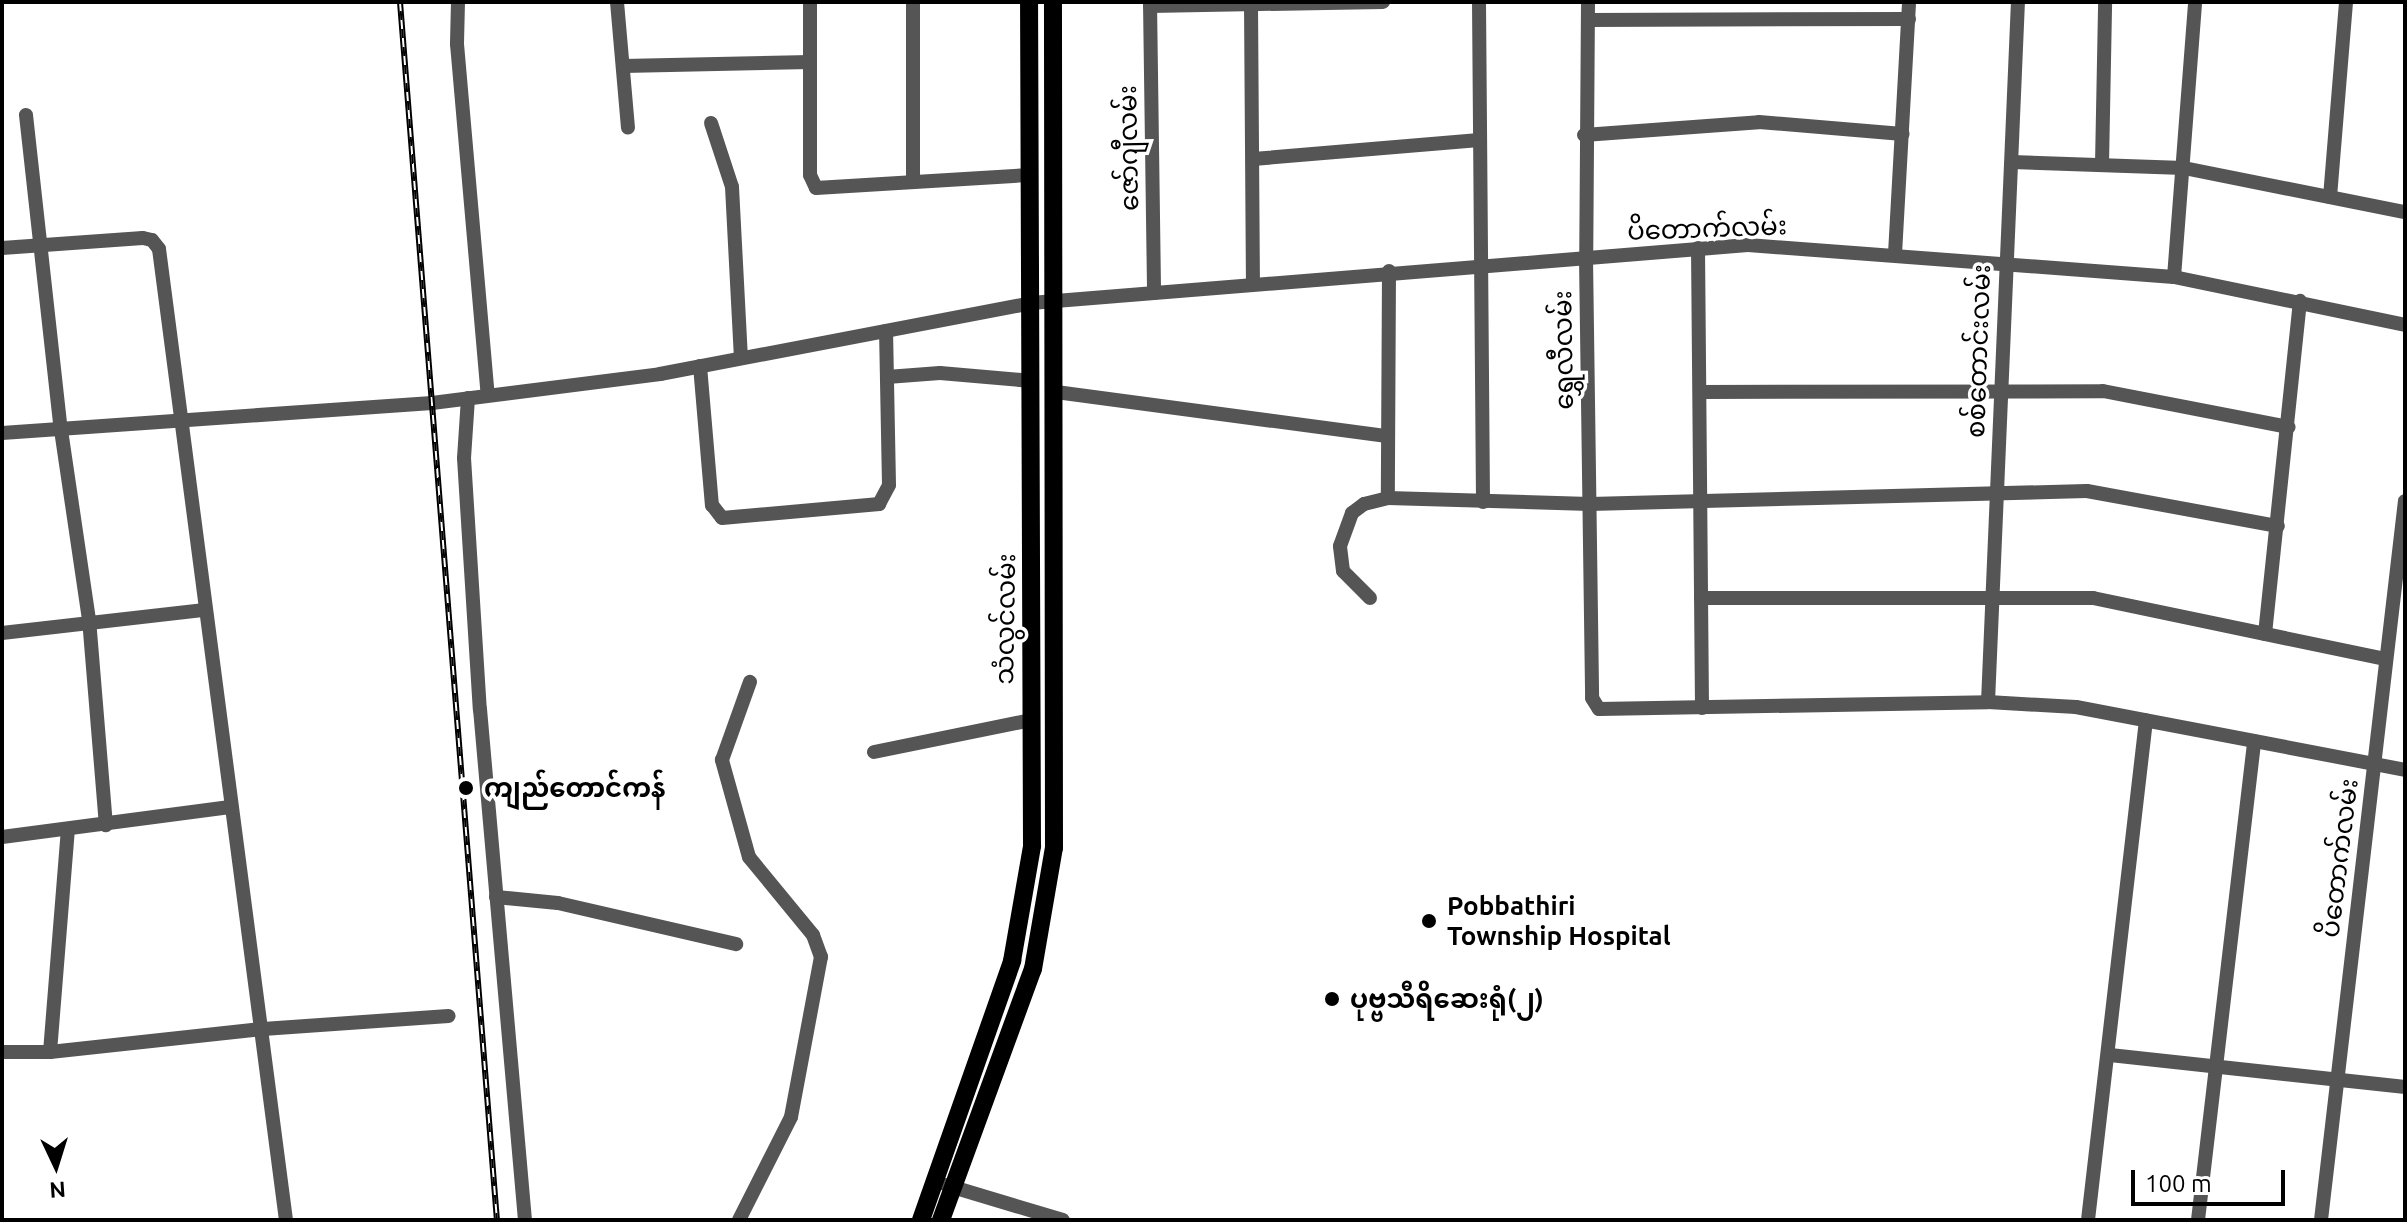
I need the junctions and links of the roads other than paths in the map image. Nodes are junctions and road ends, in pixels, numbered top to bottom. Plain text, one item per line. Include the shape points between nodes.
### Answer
1 (458, 2) edge
2 (617, 2) edge
3 (810, 2) edge
4 (913, 2) edge
5 (1029, 2) edge
6 (1053, 2) edge
7 (1383, 2) edge
8 (1479, 2) edge
9 (1588, 2) edge
10 (1909, 2) edge
11 (2018, 2) edge
12 (2105, 2) edge
13 (2195, 2) edge
14 (2346, 2) edge
15 (1150, 4) edge
16 (1251, 4) junction
17 (1909, 19) junction
18 (1588, 20) junction
19 (810, 62) junction
20 (623, 66) junction
21 (26, 115) dead end
22 (711, 123) dead end
23 (628, 128) dead end
24 (1902, 134) junction
25 (1584, 135) junction
26 (1479, 140) junction
27 (1253, 159) junction
28 (2012, 162) junction
29 (2102, 165) junction
30 (2184, 168) junction
31 (1027, 175) junction
32 (913, 181) junction
33 (2330, 197) junction
34 (2405, 212) edge
35 (43, 245) junction
36 (2, 248) edge
37 (1698, 248) junction
38 (1895, 254) junction
39 (1586, 258) junction
40 (2006, 262) junction
41 (1479, 265) junction
42 (1389, 271) junction
43 (2174, 277) junction
44 (1253, 284) junction
45 (1154, 293) junction
46 (1055, 301) junction
47 (2300, 301) junction
48 (1031, 303) junction
49 (2405, 325) edge
50 (886, 331) junction
51 (741, 358) junction
52 (700, 366) junction
53 (887, 377) junction
54 (1032, 381) junction
55 (2001, 391) junction
56 (1056, 392) junction
57 (1700, 392) junction
58 (488, 395) junction
59 (468, 398) junction
60 (179, 424) junction
61 (2289, 427) junction
62 (61, 430) junction
63 (2, 433) edge
64 (1387, 436) junction
65 (1996, 497) junction
66 (1388, 498) junction
67 (2405, 501) edge
68 (1483, 502) junction
69 (1700, 503) junction
70 (1590, 504) junction
71 (2278, 526) junction
72 (1992, 595) junction
73 (1370, 598) dead end
74 (1701, 598) junction
75 (205, 610) junction
76 (89, 619) junction
77 (2, 633) edge
78 (2265, 634) junction
79 (2385, 659) junction
80 (750, 682) dead end
81 (1988, 702) junction
82 (1702, 708) junction
83 (1031, 720) junction
84 (2146, 720) junction
85 (2254, 741) junction
86 (874, 752) dead end
87 (2374, 767) junction
88 (2405, 770) edge
89 (230, 807) junction
90 (106, 825) junction
91 (68, 830) junction
92 (2, 837) edge
93 (496, 897) junction
94 (736, 944) dead end
95 (449, 1016) dead end
96 (263, 1029) junction
97 (2, 1052) edge
98 (50, 1052) junction
99 (2110, 1055) junction
100 (2215, 1065) junction
101 (2338, 1078) junction
102 (2405, 1087) edge
103 (943, 1184) junction
104 (286, 1220) edge
105 (525, 1220) edge
106 (739, 1220) edge
107 (921, 1220) edge
108 (941, 1220) edge
109 (1063, 1220) edge
110 (2088, 1220) edge
111 (2198, 1220) edge
112 (2321, 1220) edge

1 - 58 street via 457,44
2 - 20 street
3 - 19 street
4 - 32 street
5 - 31 main road, သံလွင်လမ်း
6 - 46 main road
7 - 16 street
8 - 26 street
9 - 18 street, ရွှေလီလမ်း
10 - 17 street
11 - 28 street, စစ်တောင်းလမ်း
12 - 29 street
13 - 30 street
14 - 33 street
15 - 16 street
15 - 45 street, ဇော်ဂျီလမ်း
16 - 27 street
17 - 18 street
17 - 24 street
18 - 25 street, ရွှေလီလမ်း
19 - 20 street
19 - 32 street via 812,183 824,189
20 - 23 street
21 - 35 street
22 - 51 street via 732,187
24 - 25 street via 1759,122
24 - 38 street
25 - 39 street, ရွှေလီလမ်း
26 - 27 street
26 - 41 street
27 - 44 street
28 - 29 street
28 - 40 street, စစ်တောင်းလမ်း
29 - 30 street
30 - 33 street
30 - 43 street
31 - 32 street
31 - 48 main road, သံလွင်လမ်း
33 - 34 street
35 - 36 street
35 - 60 street via 143,238 157,243
35 - 62 street
37 - 38 street, ပိတောက်လမ်း via 1748,245
37 - 39 street, ပိတောက်လမ်း
37 - 57 street
38 - 40 street, ပိတောက်လမ်း
39 - 41 street, ပိတောက်လမ်း
39 - 70 street, ရွှေလီလမ်း
40 - 43 street, ပိတောက်လမ်း
40 - 55 street, စစ်တောင်းလမ်း
41 - 42 street, ပိတောက်လမ်း
41 - 68 street
42 - 44 street, ပိတောက်လမ်း
42 - 64 street
43 - 47 street, ပိတောက်လမ်း
44 - 45 street, ပိတောက်လမ်း
45 - 46 street, ပိတောက်လမ်း
46 - 48 street, ပိတောက်လမ်း
46 - 56 main road
47 - 49 street, ပိတောက်လမ်း
47 - 61 street
48 - 50 street, ပိတောက်လမ်း
48 - 54 main road, သံလွင်လမ်း
50 - 51 street, ပိတောက်လမ်း
50 - 53 street
51 - 52 street, ပိတောက်လမ်း
52 - 53 street via 712,505 731,521 840,510 879,504 887,497
52 - 58 street, ပိတောက်လမ်း
53 - 54 street via 940,373
54 - 83 main road, သံလွင်လမ်း
55 - 57 street
55 - 61 street via 2103,391
55 - 65 street, စစ်တောင်းလမ်း
56 - 64 street
56 - 103 main road, သံလွင်လမ်း via 1055,810 1049,888 1033,969
57 - 69 street
58 - 59 street, ပိတောက်လမ်း
59 - 60 street, ပိတောက်လမ်း
59 - 93 street via 466,488
60 - 62 street, ပိတောက်လမ်း
60 - 75 street
61 - 71 street
62 - 63 street, ပိတောက်လမ်း
62 - 76 street
64 - 66 street
65 - 69 street
65 - 71 street via 2087,491
65 - 72 street, စစ်တောင်းလမ်း
66 - 68 street
66 - 73 street via 1352,513 1340,546 1343,571
67 - 79 street, ပိတောက်လမ်း
68 - 70 street
69 - 70 street
69 - 74 street
70 - 82 street, ရွှေလီလမ်း via 1592,698 1604,710
71 - 78 street
72 - 74 street
72 - 78 street via 2093,598
72 - 81 street, စစ်တောင်းလမ်း
74 - 82 street
75 - 76 street
75 - 89 street
76 - 77 street
76 - 90 street
78 - 79 street
79 - 87 street, ပိတောက်လမ်း
80 - 106 street via 722,760 749,857 813,935 821,957 791,1117
81 - 82 street
81 - 84 street via 2076,707
83 - 86 street
83 - 103 main road, သံလွင်လမ်း via 1032,846 1025,907
84 - 85 street
84 - 99 street
85 - 87 street
85 - 100 street
87 - 88 street
87 - 101 street, ပိတောက်လမ်း
89 - 90 street
89 - 96 street
90 - 91 street
91 - 92 street
91 - 98 street
93 - 94 street via 558,903
93 - 105 street
95 - 96 street
96 - 98 street
96 - 104 street
97 - 98 street
99 - 100 street
99 - 110 street
100 - 101 street
100 - 111 street
101 - 102 street
101 - 112 street, ပိတောက်လမ်း
103 - 107 main road, သံလွင်လမ်း
103 - 108 main road, သံလွင်လမ်း
103 - 109 street

